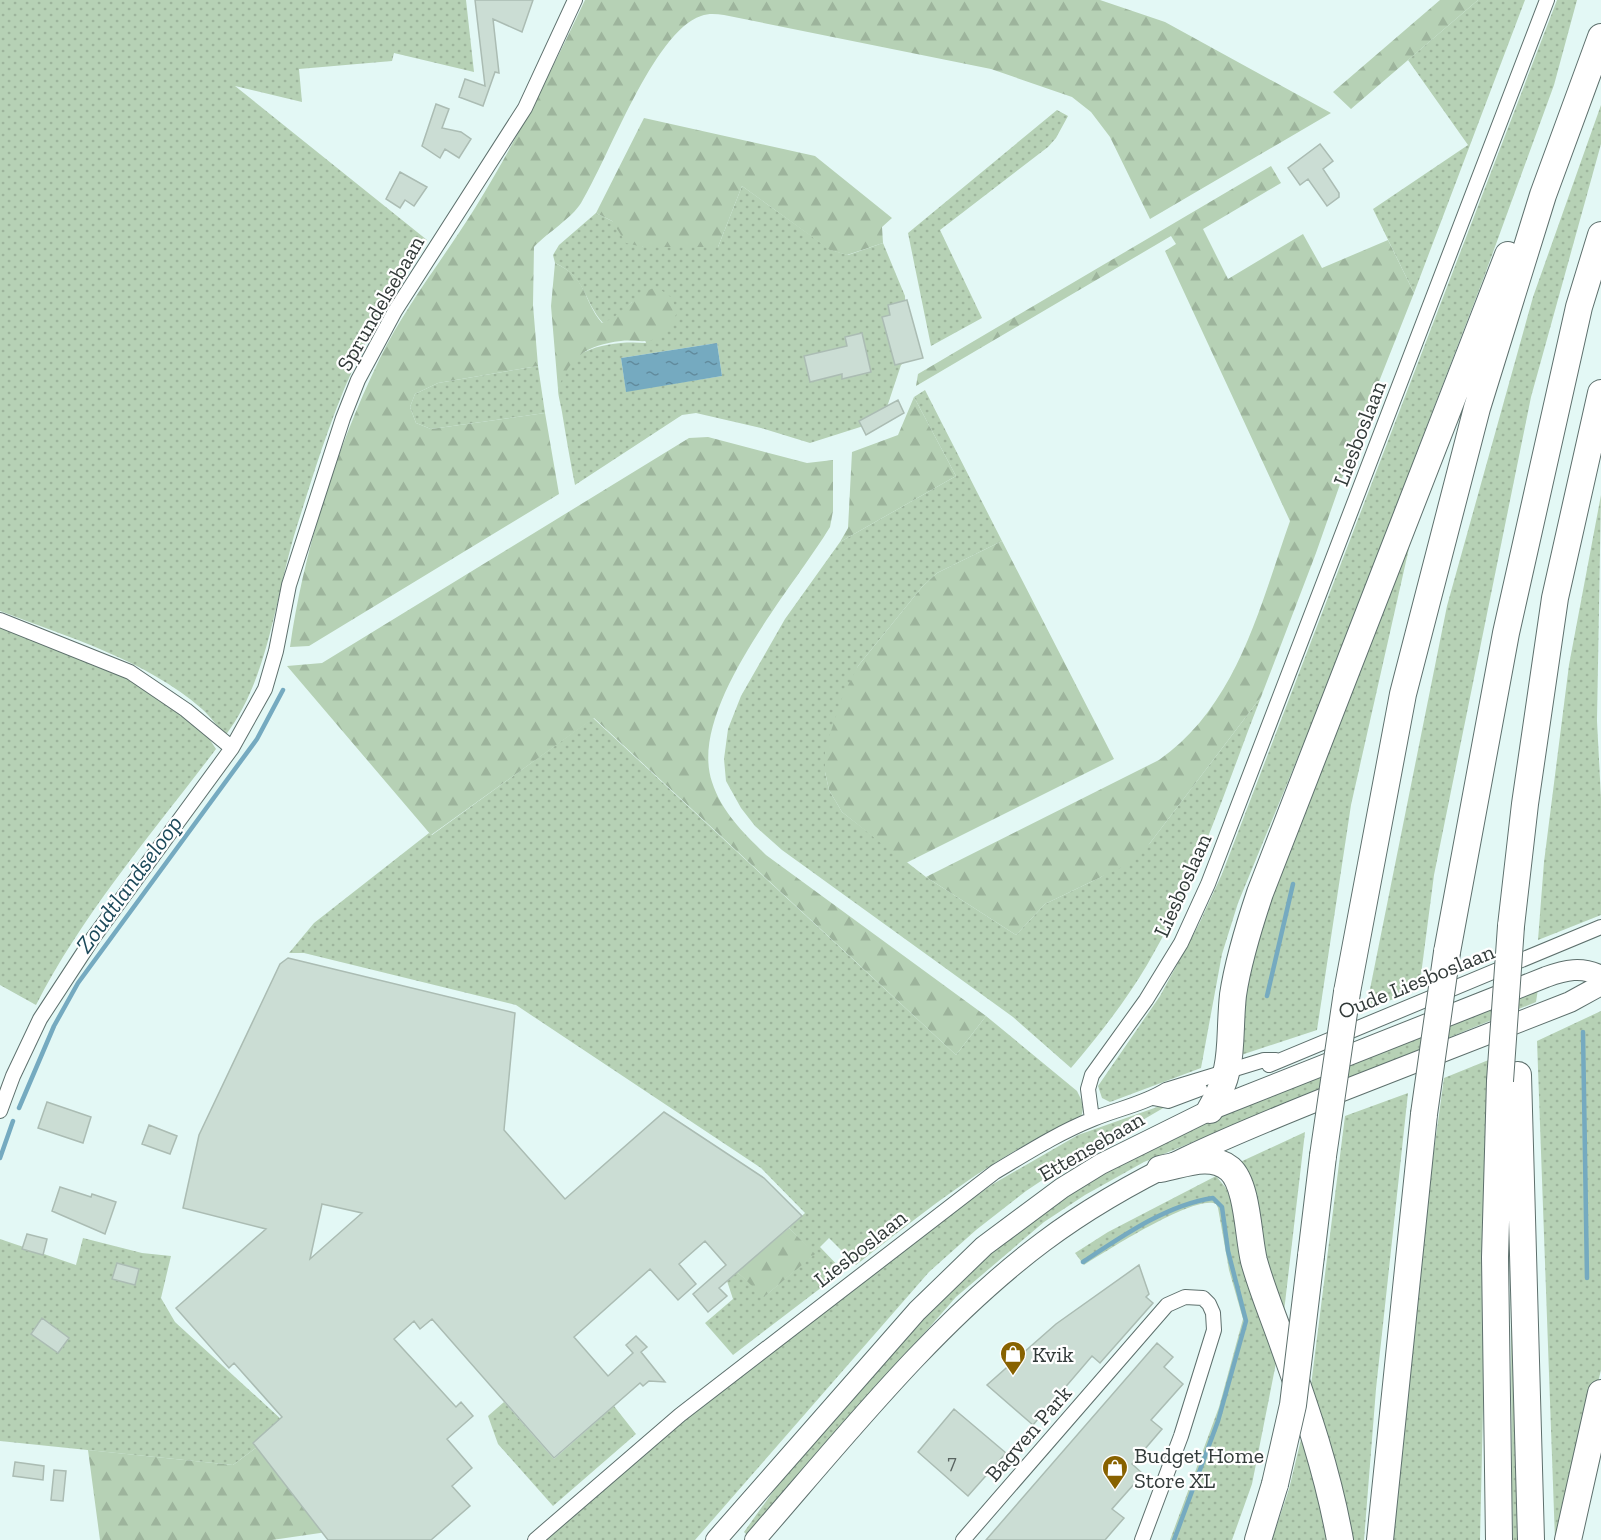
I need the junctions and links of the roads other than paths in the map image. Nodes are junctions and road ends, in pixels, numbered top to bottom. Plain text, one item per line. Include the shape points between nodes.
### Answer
1 (575, 0) edge
2 (1547, 0) edge
3 (1601, 37) edge
4 (1543, 195) junction
5 (1601, 236) edge
6 (1601, 393) edge
7 (0, 621) edge
8 (232, 748) junction
9 (1601, 927) edge
10 (1601, 937) edge
11 (1571, 942) junction
12 (1601, 976) edge
13 (1601, 985) edge
14 (1227, 1077) junction
15 (1509, 1078) junction
16 (1210, 1110) junction
17 (0, 1111) edge
18 (1092, 1119) junction
19 (1160, 1169) junction
20 (1601, 1393) edge
21 (535, 1540) edge
22 (716, 1540) edge
23 (755, 1540) edge
24 (963, 1540) edge
25 (1142, 1540) edge
26 (1258, 1540) edge
27 (1340, 1540) edge
28 (1380, 1540) edge
29 (1499, 1540) edge
30 (1531, 1540) edge
31 (1568, 1540) edge

1 - 8 street, Sprundelsebaan via 525,108 395,311 358,380 289,585 265,689
2 - 18 street, Liesboslaan via 1208,884 1181,943 1092,1075 1088,1089
3 - 4 highway
4 - 14 highway via 1514,240 1260,893 1244,943 1234,994
4 - 26 highway, bridge via 1477,408 1402,694 1347,992 1293,1404
5 - 28 highway, bridge via 1579,307 1506,633 1447,951 1424,1114
6 - 15 highway, bridge via 1555,598 1525,804
7 - 8 street via 130,672
8 - 17 street, Sprundelsebaan via 93,938 40,1019
9 - 11 street, Oude Liesboslaan
10 - 11 street, Oude Liesboslaan
11 - 14 street, Oude Liesboslaan via 1276,1060 1263,1069
12 - 16 main road, Ettensebaan via 1584,969 1566,970
13 - 19 main road via 1570,1002 1253,1126
14 - 16 highway
14 - 18 street, Oude Liesboslaan via 1168,1101 1153,1098
15 - 29 highway via 1495,1257
15 - 30 highway
16 - 22 main road, Ettensebaan via 1083,1174 984,1245 917,1311
18 - 21 street, Liesboslaan via 1041,1144 958,1198 680,1415
19 - 23 main road via 1064,1226 982,1291
19 - 27 highway via 1197,1160 1210,1161 1225,1165 1236,1175 1257,1270 1322,1457
20 - 31 highway
24 - 25 street, Bagven Park via 1167,1305 1181,1298 1199,1297 1211,1308 1214,1330 1181,1436

